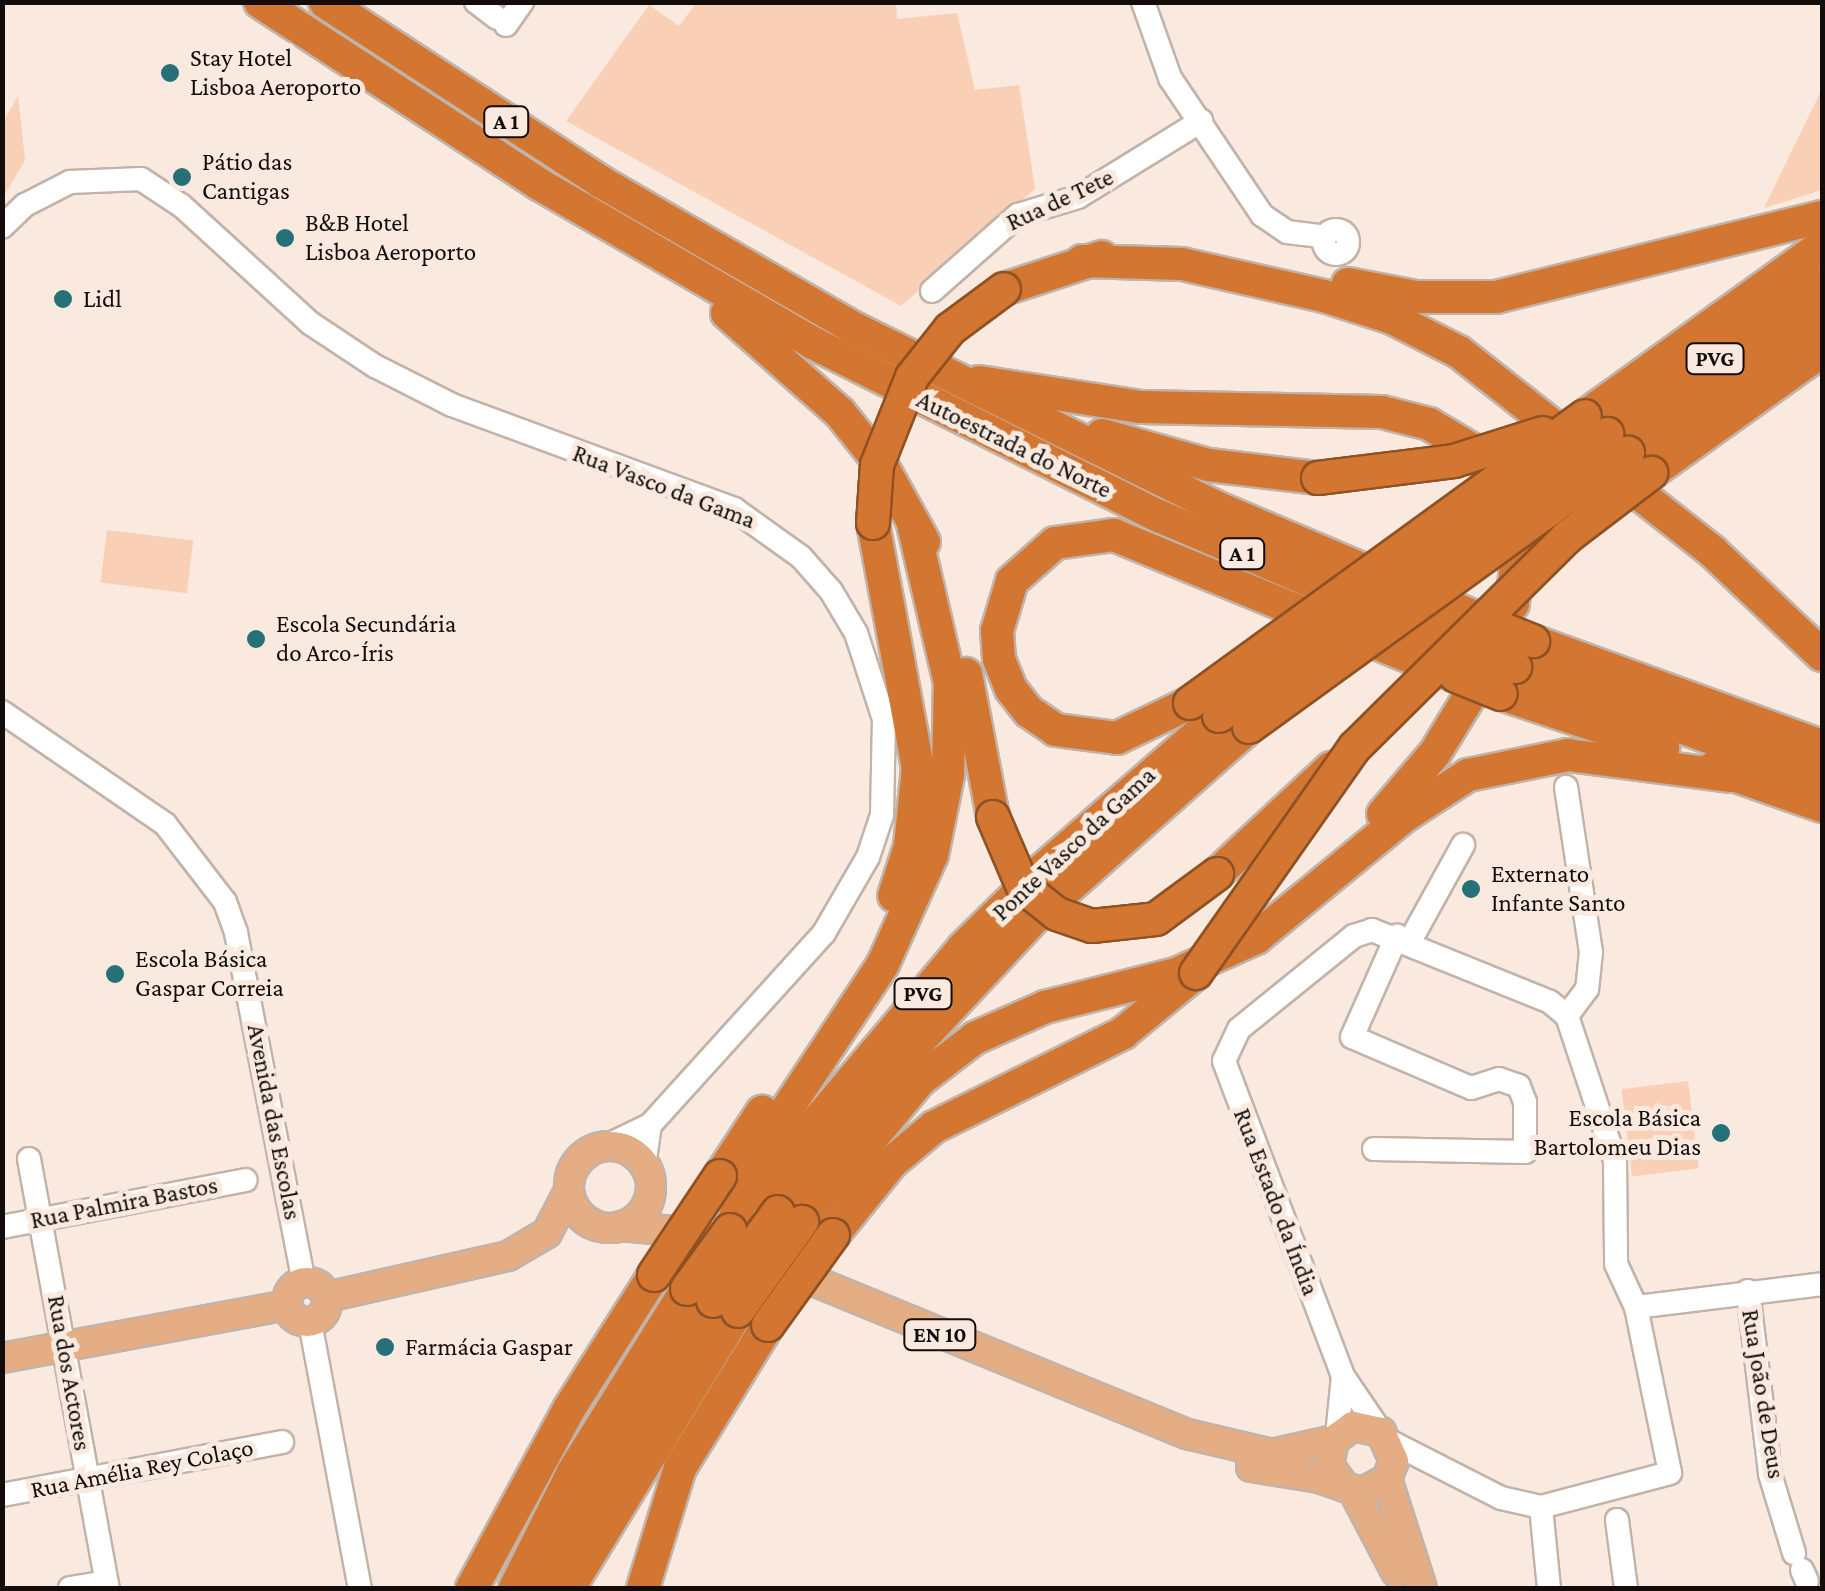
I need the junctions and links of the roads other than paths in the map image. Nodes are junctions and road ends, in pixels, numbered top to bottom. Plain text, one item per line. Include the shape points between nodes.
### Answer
1 (260, 2) edge
2 (324, 2) edge
3 (476, 2) edge
4 (522, 2) edge
5 (1143, 2) edge
6 (1201, 121) junction
7 (1822, 217) edge
8 (2, 227) edge
9 (1325, 237) dead end
10 (1822, 246) edge
11 (654, 253) junction
12 (1082, 261) junction
13 (1822, 283) edge
14 (932, 291) dead end
15 (1822, 318) edge
16 (1822, 350) edge
17 (946, 377) junction
18 (1004, 406) junction
19 (1618, 444) junction
20 (913, 524) junction
21 (1822, 655) edge
22 (1466, 664) junction
23 (1516, 667) junction
24 (2, 712) edge
25 (1220, 715) junction
26 (1822, 746) edge
27 (1355, 747) junction
28 (1730, 776) junction
29 (1822, 778) edge
30 (1566, 787) dead end
31 (1822, 806) edge
32 (1463, 846) dead end
33 (1312, 898) junction
34 (1403, 938) junction
35 (1559, 1009) junction
36 (650, 1124) junction
37 (606, 1146) junction
38 (1374, 1149) dead end
39 (29, 1158) dead end
40 (648, 1176) junction
41 (244, 1180) dead end
42 (569, 1191) junction
43 (760, 1198) junction
44 (41, 1220) junction
45 (2, 1226) edge
46 (609, 1226) junction
47 (547, 1233) junction
48 (695, 1234) junction
49 (1822, 1284) edge
50 (315, 1289) junction
51 (1748, 1292) junction
52 (287, 1305) junction
53 (727, 1307) junction
54 (1636, 1307) junction
55 (310, 1322) junction
56 (64, 1346) junction
57 (2, 1358) edge
58 (1343, 1376) junction
59 (1187, 1434) junction
60 (1385, 1436) junction
61 (1335, 1438) junction
62 (282, 1442) dead end
63 (1440, 1469) junction
64 (1389, 1475) junction
65 (88, 1480) junction
66 (1349, 1488) junction
67 (2, 1495) edge
68 (524, 1496) junction
69 (618, 1504) junction
70 (1542, 1508) junction
71 (1617, 1520) dead end
72 (1801, 1568) dead end
73 (108, 1585) edge
74 (70, 1588) edge
75 (360, 1588) edge
76 (472, 1588) edge
77 (490, 1588) edge
78 (515, 1588) edge
79 (547, 1588) edge
80 (569, 1588) edge
81 (588, 1588) edge
82 (642, 1588) edge
83 (1403, 1588) edge
84 (1422, 1588) edge
85 (1549, 1588) edge
86 (1626, 1588) edge

1 - 11 highway, Autoestrada do Norte / A 1
2 - 17 highway, Autoestrada do Norte / A 1 via 601,182
3 - 4 street via 502,21
5 - 6 street via 1160,60
6 - 9 street via 1262,216 1287,232
6 - 14 street, Rua de Tete via 1078,198 1018,215
7 - 12 highway via 1496,296 1416,297 1158,253
8 - 36 street, Rua Vasco da Gama via 38,196 70,182 141,179 182,206 310,323 375,366 452,405 734,509 801,556 831,590 878,690 887,766 882,815 848,899 824,933
10 - 19 highway
11 - 20 highway via 840,413 881,464
11 - 22 highway, Autoestrada do Norte / A 1 via 1079,478
12 - 21 highway via 1212,271 1392,318 1494,375 1713,552
12 - 43 highway, bridge via 1004,289 950,329 912,376 877,465 873,523 916,736 910,846
13 - 19 highway, Ponte Vasco da Gama / PVG
15 - 19 highway, Ponte Vasco da Gama / PVG
16 - 19 highway
17 - 18 highway, Autoestrada do Norte / A 1
17 - 33 highway via 1141,407 1382,412 1452,435 1492,472 1517,548 1504,636 1435,753
18 - 19 highway, bridge via 1209,465 1318,478
18 - 23 highway, Autoestrada do Norte / A 1, bridge via 1218,508 1498,627
19 - 25 highway, bridge
19 - 25 highway, Ponte Vasco da Gama / PVG, bridge
19 - 27 highway, bridge via 1567,537
20 - 27 highway, bridge via 950,600 992,817 1011,868 1039,902 1092,926 1143,924 1196,893
20 - 43 highway via 950,683 950,760 932,855 884,964 762,1147
22 - 23 highway, bridge
22 - 25 highway via 1114,535 1055,543 1012,581 997,631 1000,659 1010,690 1042,721 1086,738 1117,738
23 - 26 highway, Autoestrada do Norte / A 1
23 - 28 highway
23 - 29 highway, Autoestrada do Norte / A 1
24 - 50 street, Avenida das Escolas via 165,824 211,877 236,933
25 - 43 highway, Ponte Vasco da Gama / PVG via 891,1071
27 - 53 highway, bridge via 1196,973 1153,1013 934,1127 891,1163 833,1235
28 - 31 highway
28 - 33 highway via 1606,756 1499,764 1435,793
30 - 35 street via 1591,952 1587,988
32 - 34 street
33 - 43 highway via 1256,938 1176,974 1044,1007 975,1038
34 - 35 street
34 - 38 street via 1352,1037 1471,1088 1499,1079 1518,1086 1525,1102 1525,1163
34 - 58 street, Rua Estado da Índia via 1372,930 1354,936 1239,1028 1225,1053 1226,1074
35 - 54 street via 1583,1060 1614,1160 1616,1264
36 - 37 street, Rua Vasco da Gama
36 - 40 street
37 - 40 main road, EN 10 via 634,1154
37 - 42 main road via 578,1161
39 - 44 street, Rua dos Actores
40 - 46 main road via 642,1211
40 - 48 main road, EN 10
41 - 44 street, Rua Palmira Bastos
42 - 46 main road via 578,1212
42 - 47 main road
43 - 53 highway, bridge
43 - 53 highway, bridge via 730,1230
43 - 68 highway, bridge via 654,1276 602,1352
44 - 45 street, Rua Palmira Bastos
44 - 56 street, Rua dos Actores
46 - 47 main road
46 - 48 main road, EN 10
47 - 50 main road via 484,1266
48 - 59 main road, EN 10
49 - 51 street
50 - 52 main road via 292,1288
50 - 55 main road via 325,1310
51 - 54 street
51 - 72 street, Rua João de Deus via 1770,1474
52 - 55 main road via 294,1318
52 - 56 main road
53 - 69 highway
53 - 78 highway via 573,1472
53 - 79 highway via 606,1470
53 - 82 highway
54 - 70 street via 1670,1473
55 - 75 street
56 - 57 main road
56 - 65 street, Rua dos Actores
58 - 60 street, Rua Estado da Índia
58 - 61 street, Rua Estado da Índia
59 - 61 main road, EN 10 via 1272,1454
59 - 66 main road, EN 10 via 1247,1466
60 - 61 main road, EN 10 via 1363,1425
60 - 63 street
60 - 64 main road
61 - 66 main road via 1329,1466
62 - 65 street, Rua Amélia Rey Colaço
63 - 64 street
63 - 70 street via 1501,1498
64 - 66 main road
64 - 84 main road
65 - 67 street, Rua Amélia Rey Colaço
65 - 73 street, Rua dos Actores
66 - 83 main road
68 - 76 highway
68 - 77 highway
69 - 80 highway
69 - 81 highway
70 - 85 street
71 - 86 street
73 - 74 street

